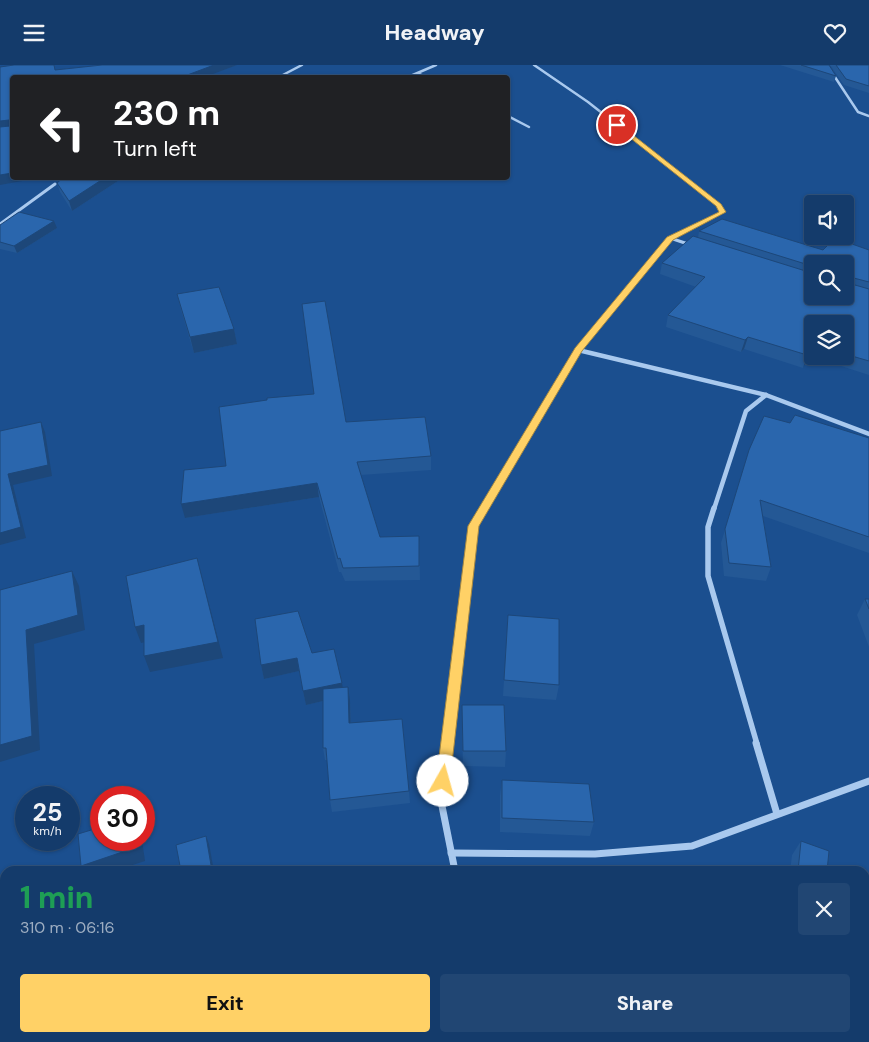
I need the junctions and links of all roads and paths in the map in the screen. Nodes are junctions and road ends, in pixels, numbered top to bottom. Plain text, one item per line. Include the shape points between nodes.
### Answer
1 (302, 65) edge
2 (436, 65) edge
3 (534, 65) edge
4 (827, 65) edge
5 (418, 74) joint
6 (283, 75) edge
7 (415, 75) edge
8 (869, 116) edge
9 (510, 118) edge
10 (529, 127) dead end
11 (54, 184) dead end
12 (0, 224) edge
13 (670, 238) junction
14 (698, 247) edge
15 (578, 350) junction
16 (766, 395) junction
17 (869, 435) edge
18 (869, 781) edge
19 (777, 814) junction
20 (451, 853) junction
21 (454, 866) edge

1 - 6 street
2 - 5 street
3 - 13 street via 588,102 723,212
4 - 8 street via 858,112
5 - 7 street
9 - 10 street
11 - 12 street
13 - 14 street
13 - 15 street
15 - 16 street
15 - 20 street via 474,526 441,801
16 - 17 street
16 - 19 street via 746,411 708,527 708,576
18 - 19 street
19 - 20 street via 692,846 595,854
20 - 21 street

